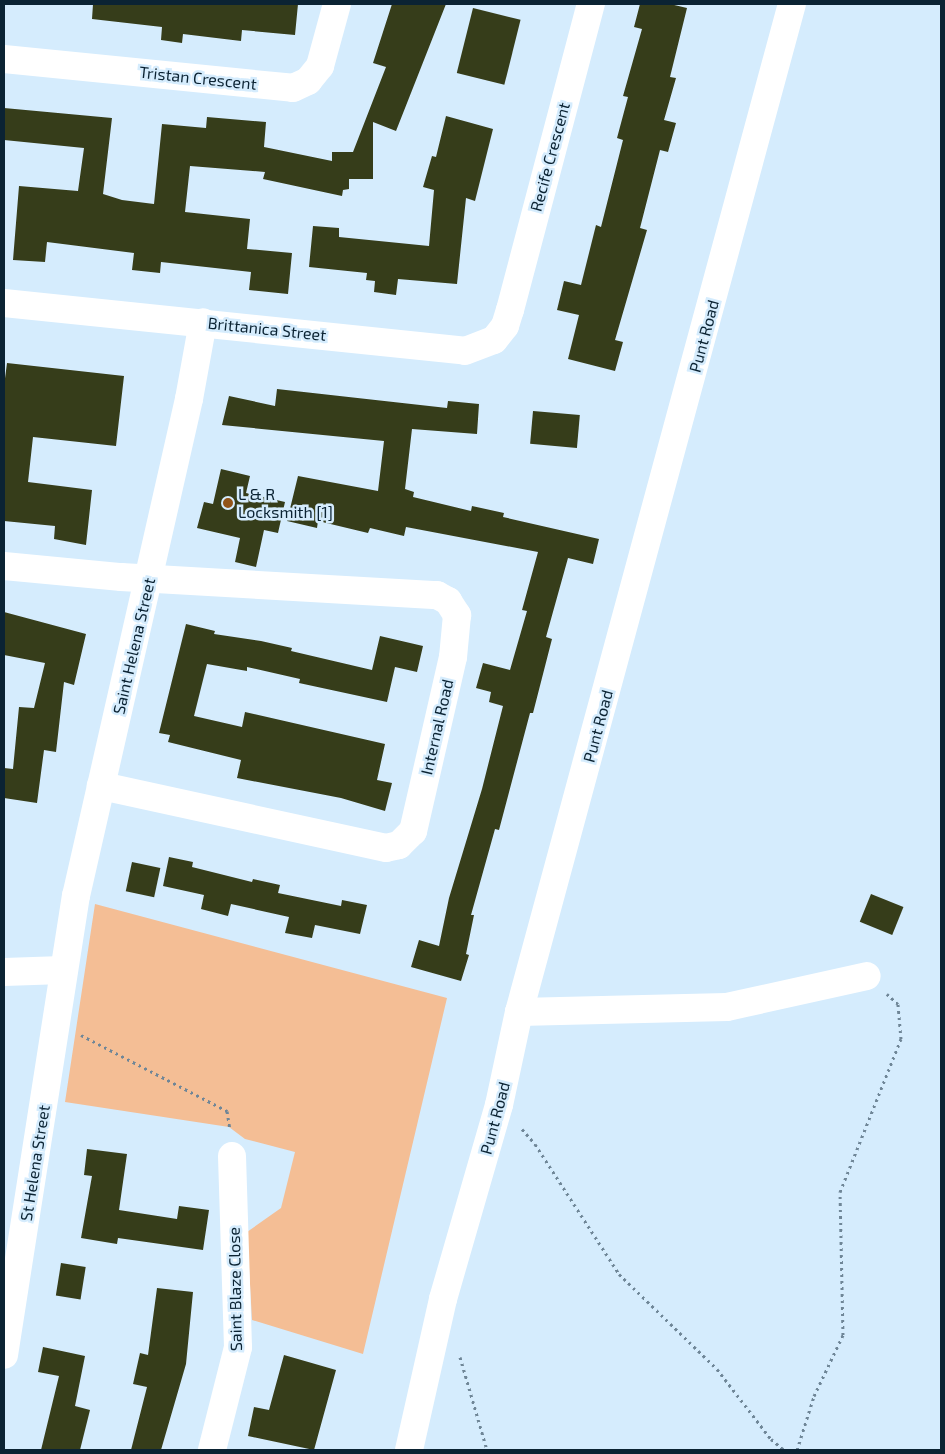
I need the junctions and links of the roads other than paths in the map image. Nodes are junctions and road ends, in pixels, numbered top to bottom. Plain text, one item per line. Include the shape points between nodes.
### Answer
1 (337, 4) edge
2 (591, 4) edge
3 (792, 4) edge
4 (4, 59) edge
5 (4, 303) edge
6 (510, 310) joint
7 (203, 322) junction
8 (4, 566) edge
9 (150, 578) junction
10 (101, 786) junction
11 (63, 970) junction
12 (4, 972) edge
13 (868, 976) road end
14 (520, 1012) junction
15 (232, 1156) road end
16 (4, 1355) edge
17 (212, 1450) edge
18 (409, 1450) edge

1 - 4 street, Tristan Crescent via 320,66 308,81 293,88
2 - 6 street, Recife Crescent
3 - 14 street, Punt Road
5 - 7 street, Brittanica Street
6 - 7 street, Brittanica Street via 505,326 494,340 465,351
7 - 9 street, Saint Helena Street
8 - 9 street, Internal Road
9 - 10 street, Saint Helena Street
9 - 10 street, Internal Road via 437,595 448,601 457,615 455,647 413,831 405,842 386,848
10 - 11 street, Saint Helena Street
11 - 12 street
11 - 16 street, St Helena Street
13 - 14 street via 727,1007
14 - 18 street, Punt Road via 500,1105 443,1299
15 - 17 street, Saint Blaze Close via 238,1347

